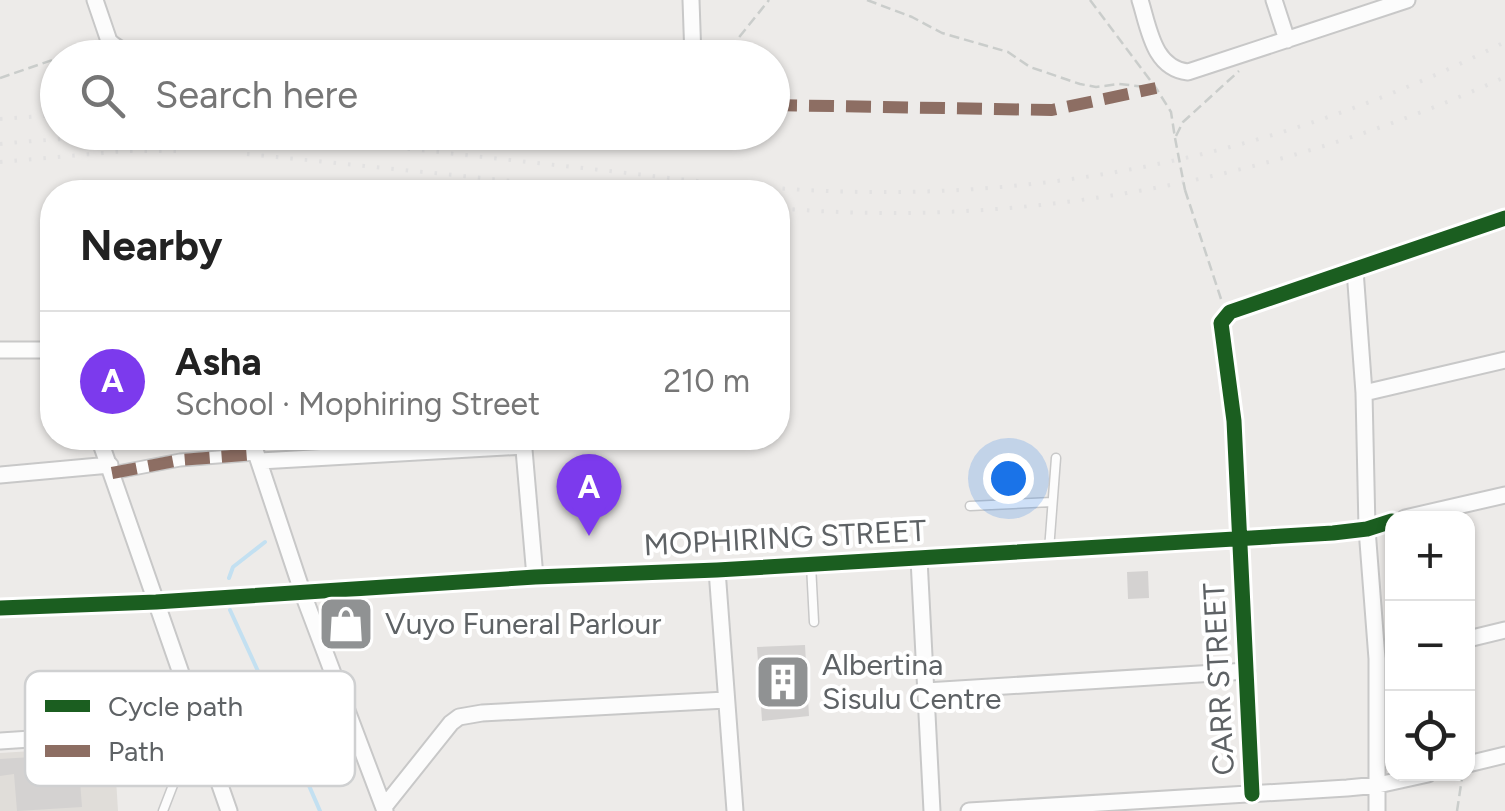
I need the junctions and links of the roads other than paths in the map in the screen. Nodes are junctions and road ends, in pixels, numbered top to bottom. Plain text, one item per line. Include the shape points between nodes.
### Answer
1 (95, 0) edge
2 (691, 0) edge
3 (1140, 0) edge
4 (1274, 0) edge
5 (1407, 0) edge
6 (108, 40) edge
7 (692, 40) edge
8 (1287, 40) junction
9 (1505, 218) edge
10 (1355, 270) junction
11 (0, 350) edge
12 (40, 350) edge
13 (1505, 360) edge
14 (1364, 394) junction
15 (104, 450) edge
16 (255, 450) edge
17 (382, 450) edge
18 (525, 450) edge
19 (258, 457) junction
20 (1056, 458) dead end
21 (111, 469) junction
22 (0, 474) edge
23 (1505, 495) edge
24 (1052, 502) junction
25 (970, 506) dead end
26 (1435, 511) edge
27 (1385, 524) edge
28 (1367, 529) junction
29 (1240, 539) junction
30 (1049, 550) junction
31 (919, 559) junction
32 (812, 565) junction
33 (717, 570) junction
34 (534, 577) junction
35 (303, 594) junction
36 (156, 602) junction
37 (0, 608) edge
38 (814, 622) dead end
39 (1505, 630) edge
40 (1475, 637) edge
41 (1385, 658) edge
42 (178, 671) edge
43 (332, 671) edge
44 (1247, 671) junction
45 (926, 691) junction
46 (726, 700) junction
47 (355, 732) edge
48 (25, 739) edge
49 (0, 741) edge
50 (1505, 756) edge
51 (1475, 762) edge
52 (1396, 781) edge
53 (1378, 785) junction
54 (173, 786) edge
55 (220, 786) edge
56 (1252, 794) junction
57 (384, 809) edge
58 (163, 811) edge
59 (230, 811) edge
60 (735, 811) edge
61 (932, 811) edge
62 (968, 811) edge
63 (1377, 811) edge

1 - 6 street
2 - 7 street
3 - 8 street via 1157,52 1180,71
4 - 8 street
5 - 8 street
9 - 10 street
10 - 14 street
10 - 29 street, CARR STREET via 1224,318
11 - 12 street
13 - 14 street
14 - 28 street
15 - 21 street
16 - 19 street
17 - 19 street
18 - 34 street
19 - 21 street
19 - 35 street
20 - 24 lane
21 - 22 street
21 - 36 street
23 - 26 street
24 - 25 lane
24 - 30 lane
27 - 28 street, MOPHIRING STREET
28 - 29 street, MOPHIRING STREET
28 - 41 street
29 - 30 street, MOPHIRING STREET
29 - 44 street, CARR STREET
30 - 31 street, MOPHIRING STREET
31 - 32 street, MOPHIRING STREET
31 - 45 street
32 - 33 street, MOPHIRING STREET
32 - 38 lane
33 - 34 street, MOPHIRING STREET
33 - 46 street
34 - 35 street, MOPHIRING STREET
35 - 36 street, MOPHIRING STREET
35 - 43 street
36 - 37 street, MOPHIRING STREET
36 - 42 street
39 - 40 street
41 - 53 street
44 - 45 street
44 - 56 street, CARR STREET
45 - 61 street
46 - 57 street via 459,717
46 - 60 street
47 - 57 street
48 - 49 street
50 - 51 street
52 - 53 street
53 - 56 street
53 - 63 street
54 - 58 lane
55 - 59 street
56 - 62 street

